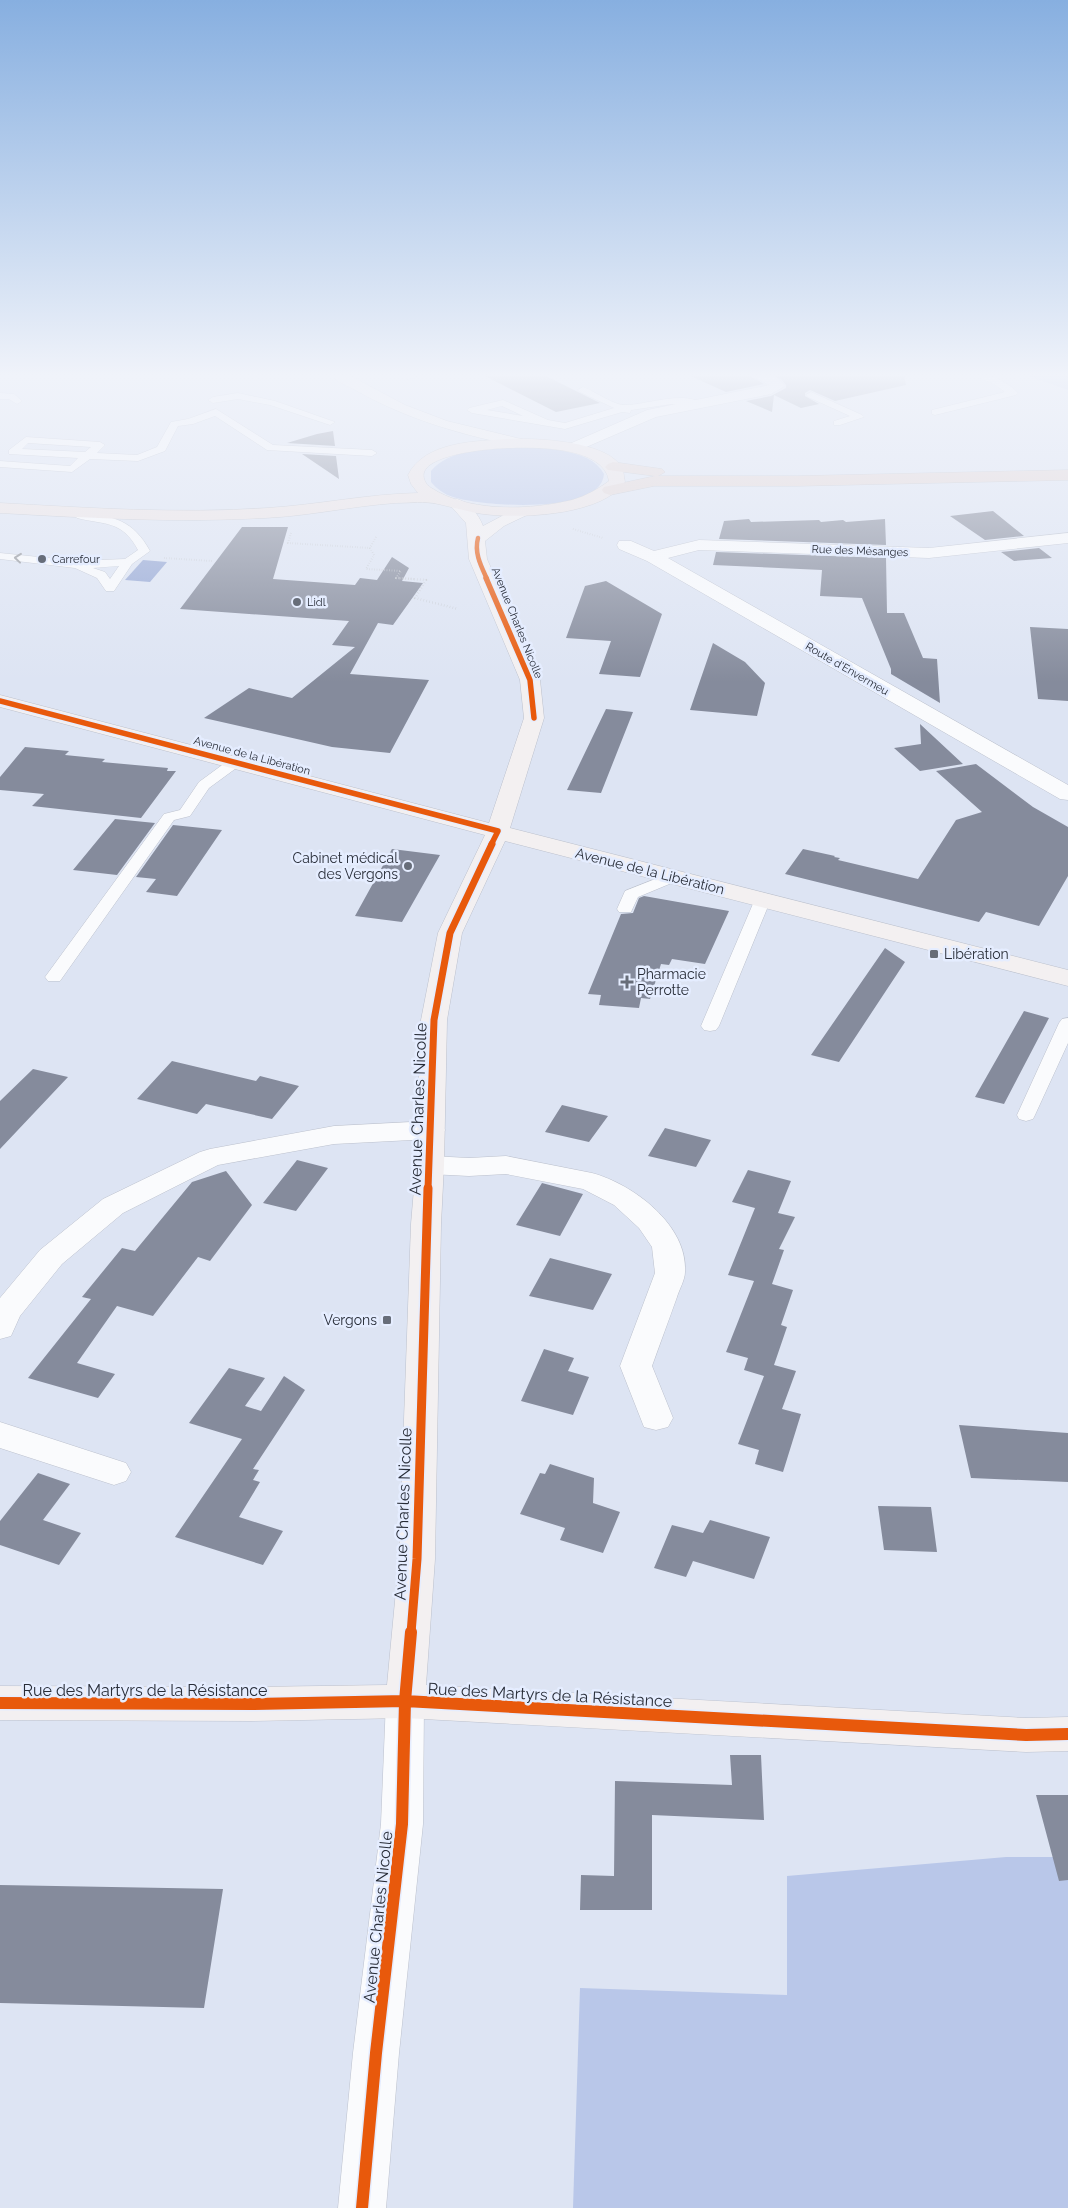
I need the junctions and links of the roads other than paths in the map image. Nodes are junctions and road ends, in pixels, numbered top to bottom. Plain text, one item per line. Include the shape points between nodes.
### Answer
1 (406, 476) edge
2 (617, 476) edge
3 (1023, 476) edge
4 (402, 479) junction
5 (610, 490) junction
6 (0, 496) edge
7 (439, 499) junction
8 (457, 504) junction
9 (0, 508) edge
10 (531, 511) junction
11 (478, 538) junction
12 (1068, 538) edge
13 (625, 545) road end
14 (0, 556) edge
15 (653, 557) junction
16 (132, 560) junction
17 (77, 565) junction
18 (0, 701) edge
19 (234, 763) junction
20 (1068, 794) edge
21 (498, 831) junction
22 (673, 877) junction
23 (763, 899) junction
24 (625, 909) dead end
25 (54, 977) dead end
26 (1068, 978) edge
27 (1068, 1023) edge
28 (710, 1026) dead end
29 (1026, 1115) dead end
30 (431, 1130) junction
31 (430, 1164) junction
32 (0, 1328) edge
33 (656, 1418) dead end
34 (0, 1435) edge
35 (114, 1472) dead end
36 (405, 1701) junction
37 (0, 1703) edge
38 (1068, 1734) edge
39 (362, 2208) edge

1 - 4 main road
2 - 5 main road
3 - 5 highway via 654,481
4 - 6 main road via 325,496 231,504
4 - 7 main road via 417,482
5 - 10 main road via 581,503
7 - 8 main road
7 - 9 main road via 380,499 267,513 230,514
8 - 10 main road
8 - 11 main road, Avenue Charles Nicolle via 474,521
9 - 16 lane via 105,518 125,525 144,551
10 - 11 main road via 498,523
11 - 21 main road, Avenue Charles Nicolle via 478,559 530,680 534,718
12 - 15 street, Rue des Mésanges via 929,553 699,545
13 - 15 street, Route d'Envermeu
17 -> 14 lane
15 - 20 street, Route d'Envermeu
16 - 17 lane
16 - 17 lane via 110,588 101,575
18 - 19 main road, Avenue de la Libération
19 - 21 main road, Avenue de la Libération
19 - 25 lane via 204,785 184,814 169,817
21 - 22 main road, Avenue de la Libération
21 - 30 main road, Avenue Charles Nicolle via 450,933 434,1020
22 - 23 main road, Avenue de la Libération
22 - 24 lane via 631,894
23 - 26 main road, Avenue de la Libération
23 - 28 lane
27 - 29 lane
30 - 31 main road, Avenue Charles Nicolle
30 - 32 street via 334,1135 210,1158 113,1206 51,1257 5,1313
31 - 33 street via 506,1165 592,1182 624,1198 650,1221 667,1246 670,1273 636,1366
31 - 36 main road, Avenue Charles Nicolle via 417,1559
34 - 35 street
36 - 37 main road, Rue des Martyrs de la Résistance
36 - 38 main road, Rue des Martyrs de la Résistance via 1026,1736
36 - 39 street, Avenue Charles Nicolle via 402,1824

